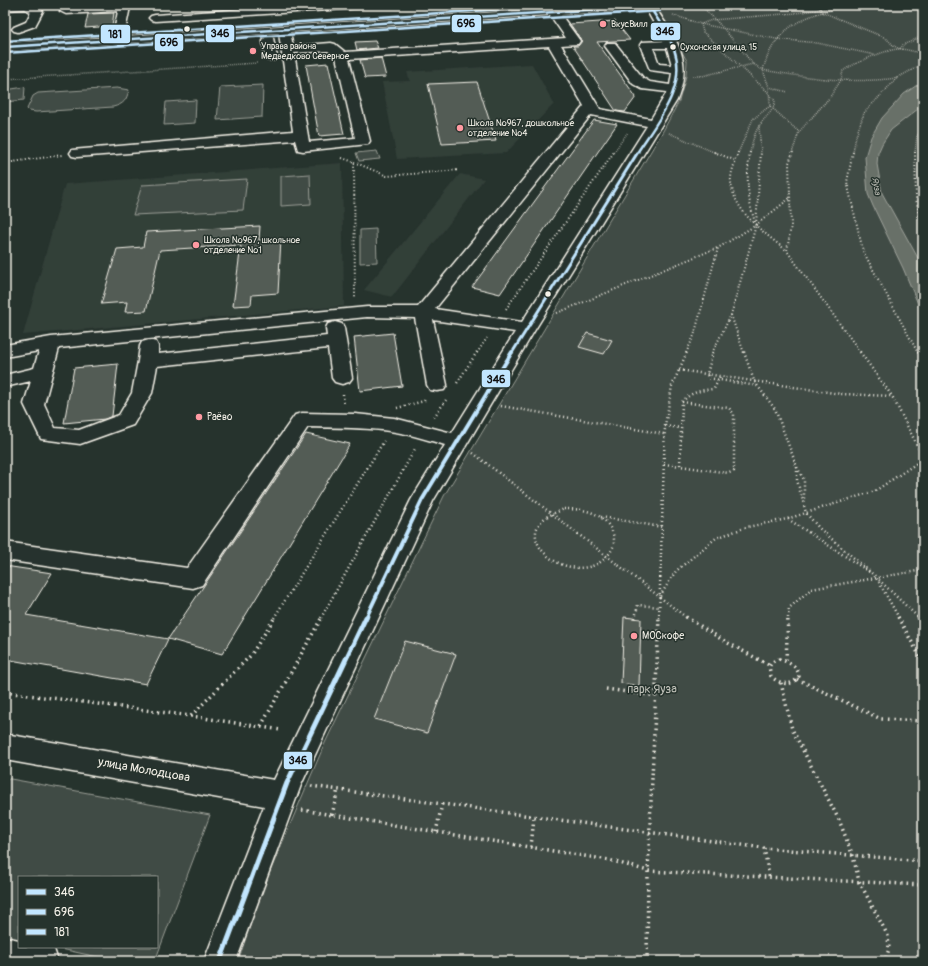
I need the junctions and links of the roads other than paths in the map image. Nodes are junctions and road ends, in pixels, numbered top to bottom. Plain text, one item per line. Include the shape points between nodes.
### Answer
1 (361, 5) edge
2 (374, 5) edge
3 (411, 5) edge
4 (469, 5) edge
5 (655, 5) edge
6 (124, 6) edge
7 (5, 7) edge
8 (31, 7) edge
9 (48, 7) dead end
10 (245, 8) edge
11 (515, 10) edge
12 (553, 12) junction
13 (67, 15) edge
14 (472, 17) junction
15 (155, 18) dead end
16 (417, 21) junction
17 (560, 22) junction
18 (380, 23) junction
19 (18, 29) dead end
20 (247, 31) junction
21 (203, 34) junction
22 (268, 36) junction
23 (118, 40) junction
24 (553, 42) junction
25 (57, 44) junction
26 (217, 44) dead end
27 (671, 44) junction
28 (287, 45) junction
29 (611, 46) dead end
30 (5, 47) edge
31 (342, 56) junction
32 (271, 57) dead end
33 (5, 59) edge
34 (678, 70) junction
35 (674, 89) junction
36 (592, 105) junction
37 (660, 128) junction
38 (301, 135) junction
39 (77, 153) road end
40 (422, 313) junction
41 (333, 315) junction
42 (527, 328) junction
43 (149, 333) junction
44 (51, 342) junction
45 (337, 342) junction
46 (5, 351) edge
47 (148, 361) junction
48 (43, 372) junction
49 (342, 378) road end
50 (5, 381) edge
51 (447, 389) road end
52 (457, 444) junction
53 (5, 551) edge
54 (5, 747) edge
55 (282, 795) junction
56 (5, 953) edge
57 (42, 961) edge
58 (220, 961) edge

1 - 10 street
2 - 18 street
3 - 16 street
4 - 14 street
5 - 12 street
5 - 27 street
6 - 13 street
6 - 23 street
7 - 8 street
8 - 9 street
8 - 19 street via 31,24
10 - 15 street
10 - 20 street
11 - 12 street
11 - 14 street
12 - 17 street
13 - 25 street
14 - 16 street
16 - 18 street
17 - 24 street via 574,41
17 - 28 street
18 - 28 street
20 - 21 street
20 - 22 street
21 - 23 street
21 - 33 street via 202,46
22 - 26 street
22 - 28 street
22 - 32 street
23 - 25 street
24 - 31 street
24 - 36 street
25 - 30 street
27 - 34 street via 677,56
27 - 34 street via 646,45 654,67
28 - 31 street via 331,47
28 - 38 street
29 - 35 street via 638,82 647,86
31 - 38 street via 363,141 303,147
34 - 35 street
35 - 37 street
36 - 37 street via 595,112 637,120
36 - 40 street
37 - 42 street
38 - 39 street
40 - 41 street
40 - 42 street
40 - 51 street
41 - 43 street
41 - 45 street
42 - 52 street
43 - 44 street
43 - 47 street
44 - 46 street
44 - 48 street
45 - 47 street
45 - 49 street
47 - 48 street via 142,393 126,420 80,437 48,434 34,404
48 - 50 street
52 - 53 street via 394,425 302,420 194,578
52 - 55 street via 422,500
54 - 55 street, улица Молодцова
55 - 58 street
56 - 57 street

